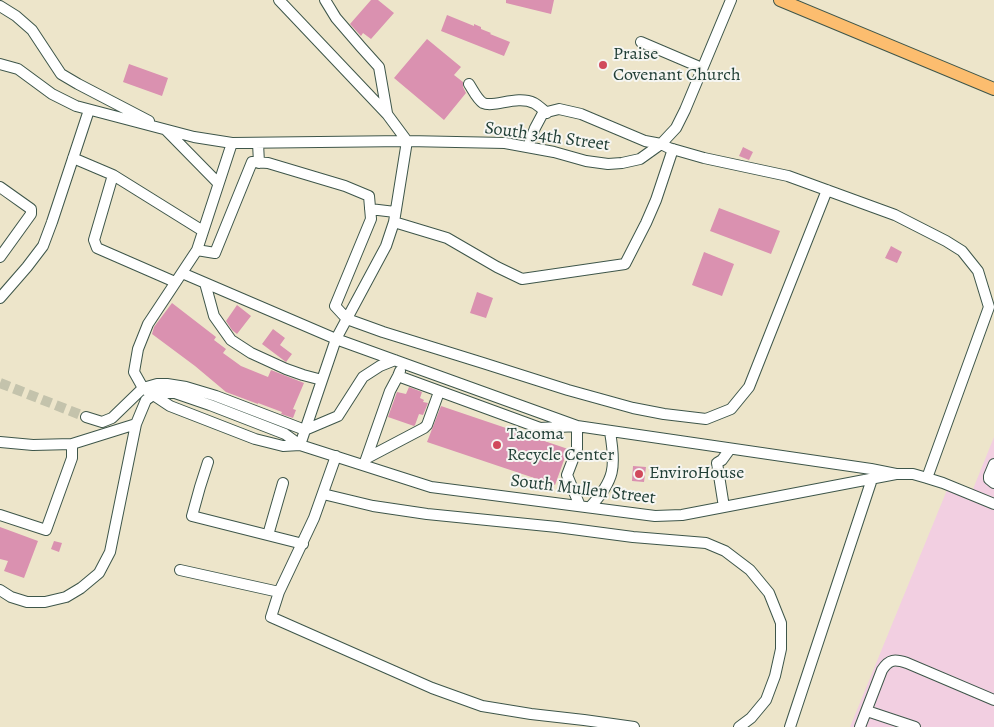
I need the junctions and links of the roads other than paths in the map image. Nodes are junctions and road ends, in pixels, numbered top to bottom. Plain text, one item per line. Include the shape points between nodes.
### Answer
1 (279, 0) edge
2 (325, 0) edge
3 (731, 0) edge
4 (788, 2) edge
5 (0, 6) edge
6 (641, 42) dead end
7 (0, 64) edge
8 (702, 68) junction
9 (469, 84) dead end
10 (994, 89) edge
11 (89, 110) junction
12 (547, 112) junction
13 (387, 114) junction
14 (166, 130) junction
15 (407, 141) junction
16 (232, 143) junction
17 (258, 143) junction
18 (661, 144) junction
19 (528, 147) junction
20 (673, 149) junction
21 (73, 158) junction
22 (259, 163) junction
23 (113, 176) junction
24 (218, 183) junction
25 (0, 187) edge
26 (826, 190) junction
27 (370, 210) junction
28 (394, 217) junction
29 (203, 231) junction
30 (197, 250) junction
31 (0, 257) edge
32 (182, 273) junction
33 (175, 282) junction
34 (205, 283) junction
35 (0, 298) edge
36 (347, 319) junction
37 (336, 339) junction
38 (399, 362) junction
39 (398, 376) junction
40 (322, 380) junction
41 (143, 388) junction
42 (439, 392) junction
43 (150, 398) junction
44 (86, 417) tunnel mouth
45 (136, 424) junction
46 (577, 426) junction
47 (305, 430) junction
48 (610, 432) junction
49 (0, 442) edge
50 (72, 444) junction
51 (300, 444) junction
52 (730, 449) junction
53 (336, 456) junction
54 (208, 462) dead end
55 (365, 462) junction
56 (994, 464) edge
57 (896, 474) junction
58 (927, 478) junction
59 (872, 479) junction
60 (282, 483) dead end
61 (994, 483) edge
62 (322, 494) junction
63 (994, 504) edge
64 (585, 506) junction
65 (724, 507) junction
66 (0, 515) edge
67 (268, 535) junction
68 (302, 544) junction
69 (180, 570) dead end
70 (0, 590) edge
71 (279, 592) junction
72 (994, 700) edge
73 (867, 711) junction
74 (634, 727) edge
75 (739, 727) edge
76 (790, 727) edge
77 (860, 727) edge
78 (915, 727) edge

1 - 13 street
2 - 13 street via 336,18 379,67
3 - 8 street, South 34th Street
4 - 10 main road
5 - 14 street via 32,30 61,74
6 - 8 street
7 - 11 street via 18,69 52,94
8 - 18 street, South 34th Street via 676,128
9 - 12 street via 483,103 517,100 534,104
11 - 14 street
11 - 21 street
12 - 18 street via 558,109 581,114
12 - 19 street via 543,113
13 - 15 street
14 - 16 street, South 34th Street
14 - 24 street
15 - 17 street, South 34th Street
15 - 19 street, South 34th Street
15 - 28 street
16 - 17 street, South 34th Street
16 - 24 street
17 - 22 street
18 - 19 street, South 34th Street via 640,159 608,164
18 - 20 street
20 - 26 street via 788,176
20 - 28 street via 656,200 625,264 522,279 447,238
21 - 23 street
21 - 35 street via 43,246
22 - 27 street via 345,186 369,196
22 - 30 street via 252,162 215,253
23 - 29 street
23 - 33 street via 94,240 97,248
24 - 29 street
25 - 31 street via 31,209 31,214
26 - 36 street via 749,387 731,409 706,419 633,408 568,390
26 - 58 street via 895,215 946,241 962,251 978,271 989,307
27 - 28 street
27 - 36 street via 371,219 335,306
28 - 36 street via 386,246
29 - 30 street
30 - 32 street
32 - 33 street
32 - 34 street, South Mullen Street
33 - 41 street via 148,324 138,349 134,372
34 - 37 street, South Mullen Street
34 - 40 street via 214,316 230,340 286,369
36 - 37 street
37 - 38 street, South Mullen Street
37 - 40 street
38 - 39 street
38 - 46 street, South Mullen Street
38 - 47 street via 380,366 363,377 338,416
39 - 42 street
39 - 55 street
40 - 47 street
41 - 43 street
41 - 44 street via 112,418 102,422
41 - 47 street via 157,384 186,387
42 - 46 street via 540,428
42 - 55 street via 427,426
43 - 45 street
43 - 51 street via 282,446
43 - 51 street via 162,393 176,393 285,434
45 - 50 street
45 - 70 street via 110,552 99,573 66,597 45,602 28,602
46 - 48 street, South Mullen Street
46 - 64 street via 577,449 567,475
47 - 51 street
48 - 52 street, South Mullen Street
48 - 64 street via 612,474 602,494
49 - 50 street
50 - 66 street via 72,458 46,530
51 - 53 street, South Mullen Street
52 - 57 street, South Mullen Street
52 - 65 street via 717,463
53 - 55 street, South Mullen Street
53 - 62 street
54 - 67 street via 192,516
55 - 64 street, South Mullen Street via 431,487
56 - 61 street via 988,476
57 - 58 street, South Mullen Street
57 - 59 street, South Mullen Street
58 - 63 street, South Mullen Street
59 - 65 street, South Mullen Street
59 - 76 street
60 - 67 street
62 - 68 street
62 - 75 street via 427,514 706,543 725,551 750,570 769,594 781,623 781,649 766,700
64 - 65 street, South Mullen Street via 655,516 682,515
67 - 68 street
68 - 71 street
69 - 71 street
71 - 74 street via 271,617 432,688 482,706
72 - 73 street via 907,663 892,660 882,670
73 - 77 street
73 - 78 street

